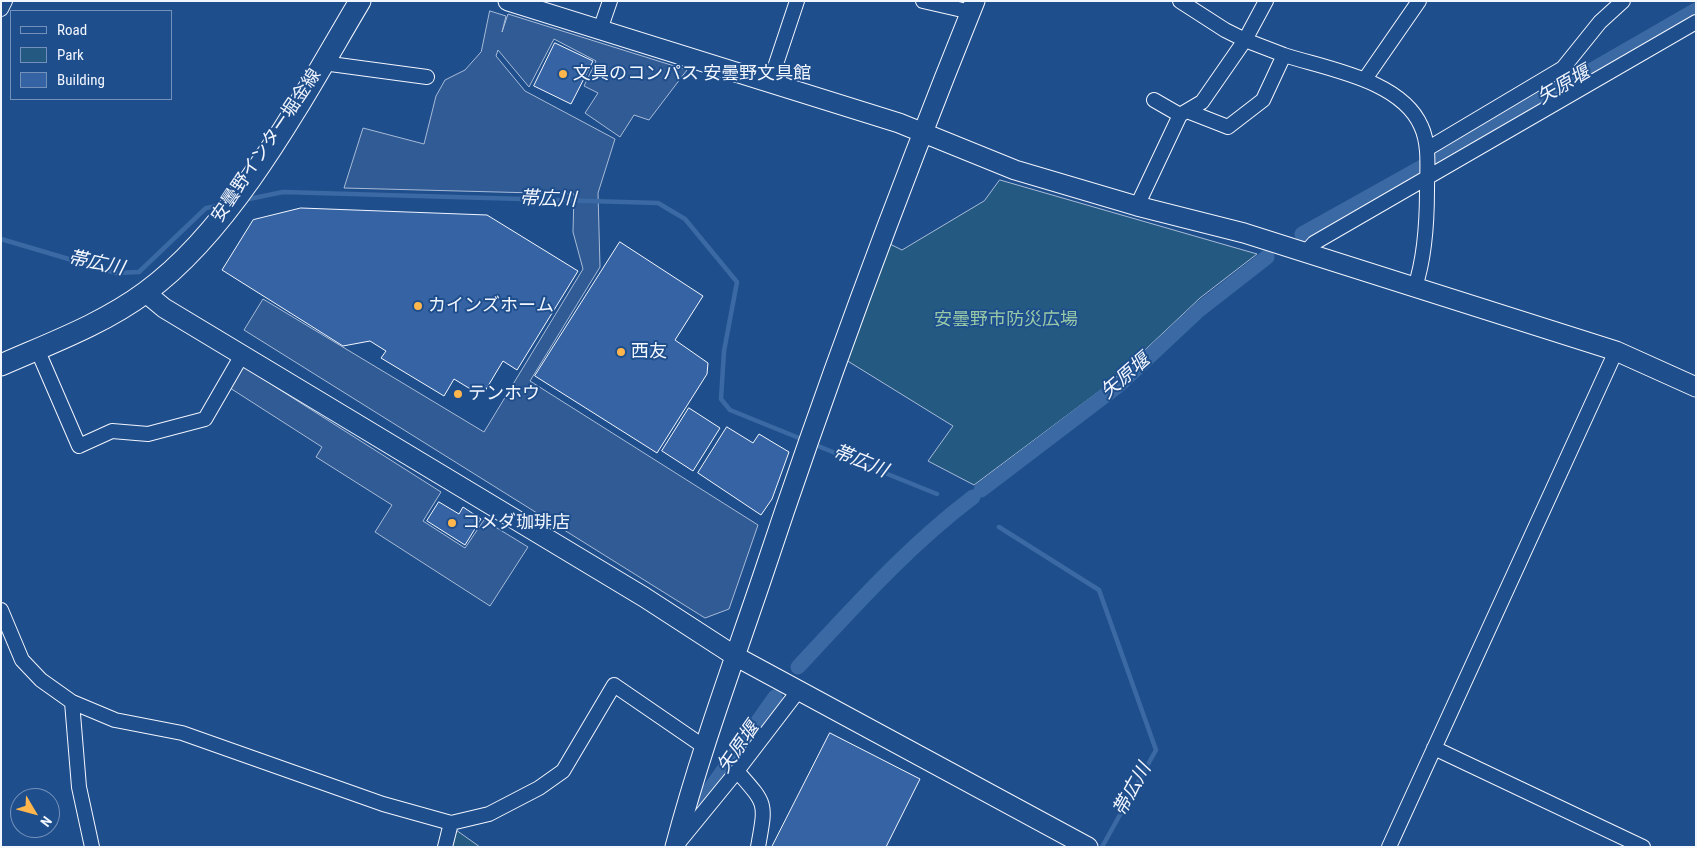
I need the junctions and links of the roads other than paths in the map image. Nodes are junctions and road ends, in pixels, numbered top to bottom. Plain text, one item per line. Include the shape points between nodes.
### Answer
1 (5, 1) edge
2 (360, 1) edge
3 (508, 1) edge
4 (610, 1) edge
5 (797, 1) edge
6 (923, 1) edge
7 (1180, 1) edge
8 (1266, 1) edge
9 (1419, 1) edge
10 (1623, 1) edge
11 (973, 7) edge
12 (1, 9) edge
13 (1696, 22) edge
14 (600, 30) junction
15 (1245, 40) junction
16 (1284, 55) junction
17 (323, 63) junction
18 (427, 77) dead end
19 (1365, 79) junction
20 (770, 82) junction
21 (1154, 100) dead end
22 (1183, 113) junction
23 (922, 133) junction
24 (1427, 149) junction
25 (1427, 179) junction
26 (1137, 206) junction
27 (1306, 252) junction
28 (1415, 287) junction
29 (146, 293) junction
30 (37, 349) junction
31 (1616, 351) junction
32 (242, 355) junction
33 (1, 365) edge
34 (1696, 387) edge
35 (1, 610) edge
36 (736, 656) junction
37 (799, 690) junction
38 (72, 702) junction
39 (703, 746) junction
40 (1434, 748) junction
41 (737, 771) junction
42 (451, 824) junction
43 (92, 847) edge
44 (445, 847) edge
45 (675, 847) edge
46 (758, 847) edge
47 (1088, 847) edge
48 (1389, 847) edge
49 (1643, 847) edge

1 - 12 street
2 - 17 main road, 安曇野インター堀金線
3 - 14 street
4 - 14 street
5 - 20 street
6 - 11 street
7 - 15 street
8 - 15 street
9 - 19 street
10 - 24 street via 1600,22 1563,68
11 - 23 street
13 - 25 street
14 - 20 street
15 - 16 street
15 - 22 street via 1202,102
16 - 19 street
16 - 22 street via 1263,100 1228,127
17 - 18 street
17 - 29 main road, 安曇野インター堀金線 via 223,214 196,247
19 - 24 street via 1409,108 1423,128
20 - 23 street
21 - 22 street
22 - 26 street
23 - 26 street via 1015,170
23 - 36 street via 808,440
24 - 25 street
25 - 27 street via 1314,243
25 - 28 street via 1426,223
26 - 27 street
27 - 28 street
28 - 31 street
29 - 30 main road, 安曇野インター堀金線 via 83,330
29 - 32 street via 164,308
30 - 32 street via 79,446 112,431 148,434 205,419
30 - 33 main road, 安曇野インター堀金線
31 - 34 street
31 - 40 street
32 - 36 street via 644,597
35 - 38 street via 22,660
36 - 37 street
36 - 39 street
37 - 41 street
37 - 47 street
38 - 42 street via 115,720 182,733 383,804
38 - 43 street via 80,787
39 - 42 street via 614,684 563,771 539,788 489,814
39 - 45 street
40 - 48 street
40 - 49 street
41 - 45 street
41 - 46 street via 761,798 764,814
42 - 44 street

